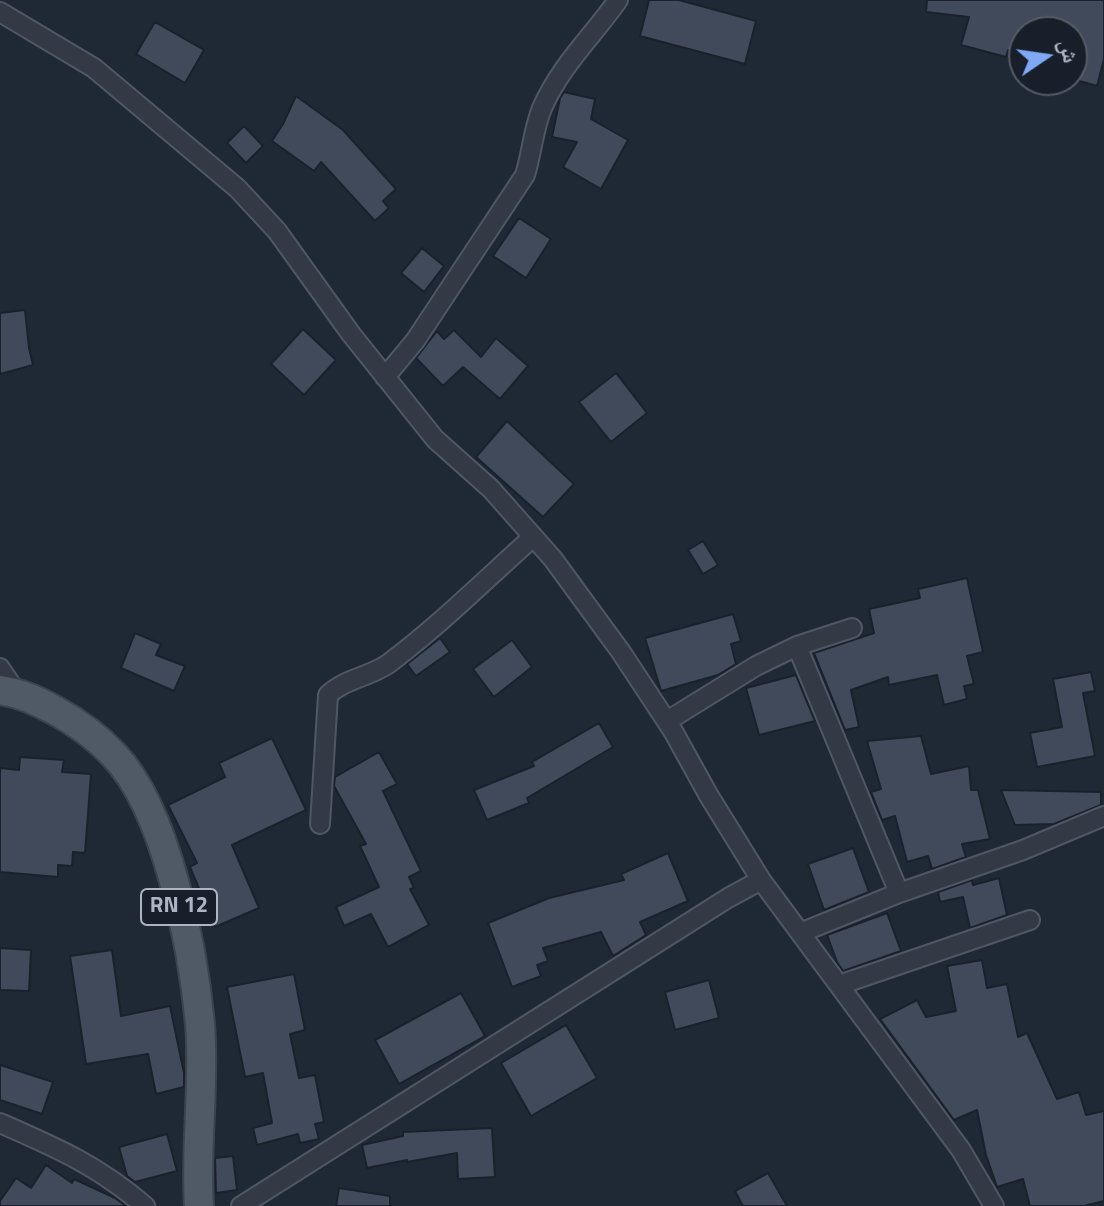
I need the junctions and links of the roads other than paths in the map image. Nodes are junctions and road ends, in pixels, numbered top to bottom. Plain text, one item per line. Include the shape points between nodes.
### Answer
1 (618, 0) edge
2 (0, 12) edge
3 (385, 377) junction
4 (533, 537) junction
5 (852, 628) dead end
6 (797, 646) junction
7 (0, 668) edge
8 (8, 691) edge
9 (667, 721) junction
10 (1104, 816) edge
11 (320, 824) dead end
12 (761, 880) junction
13 (899, 893) junction
14 (1030, 920) dead end
15 (800, 933) junction
16 (839, 985) junction
17 (0, 1123) edge
18 (145, 1206) edge
19 (199, 1206) edge
20 (241, 1206) edge
21 (994, 1206) edge

1 - 3 street via 560,75 542,109 525,175 415,341
2 - 3 street via 94,68 237,188 277,231
3 - 4 street via 435,439 491,489
4 - 9 street
4 - 11 street via 386,665 336,686 328,695
5 - 6 street
6 - 9 street
6 - 13 street
7 - 8 street
8 - 19 main road, RN 12 via 66,716 97,739 124,768 153,818 189,953 200,1024
9 - 12 street
10 - 13 street
12 - 15 street
12 - 20 street
13 - 15 street
14 - 16 street
15 - 16 street
16 - 21 street via 972,1166
17 - 18 street via 101,1171

